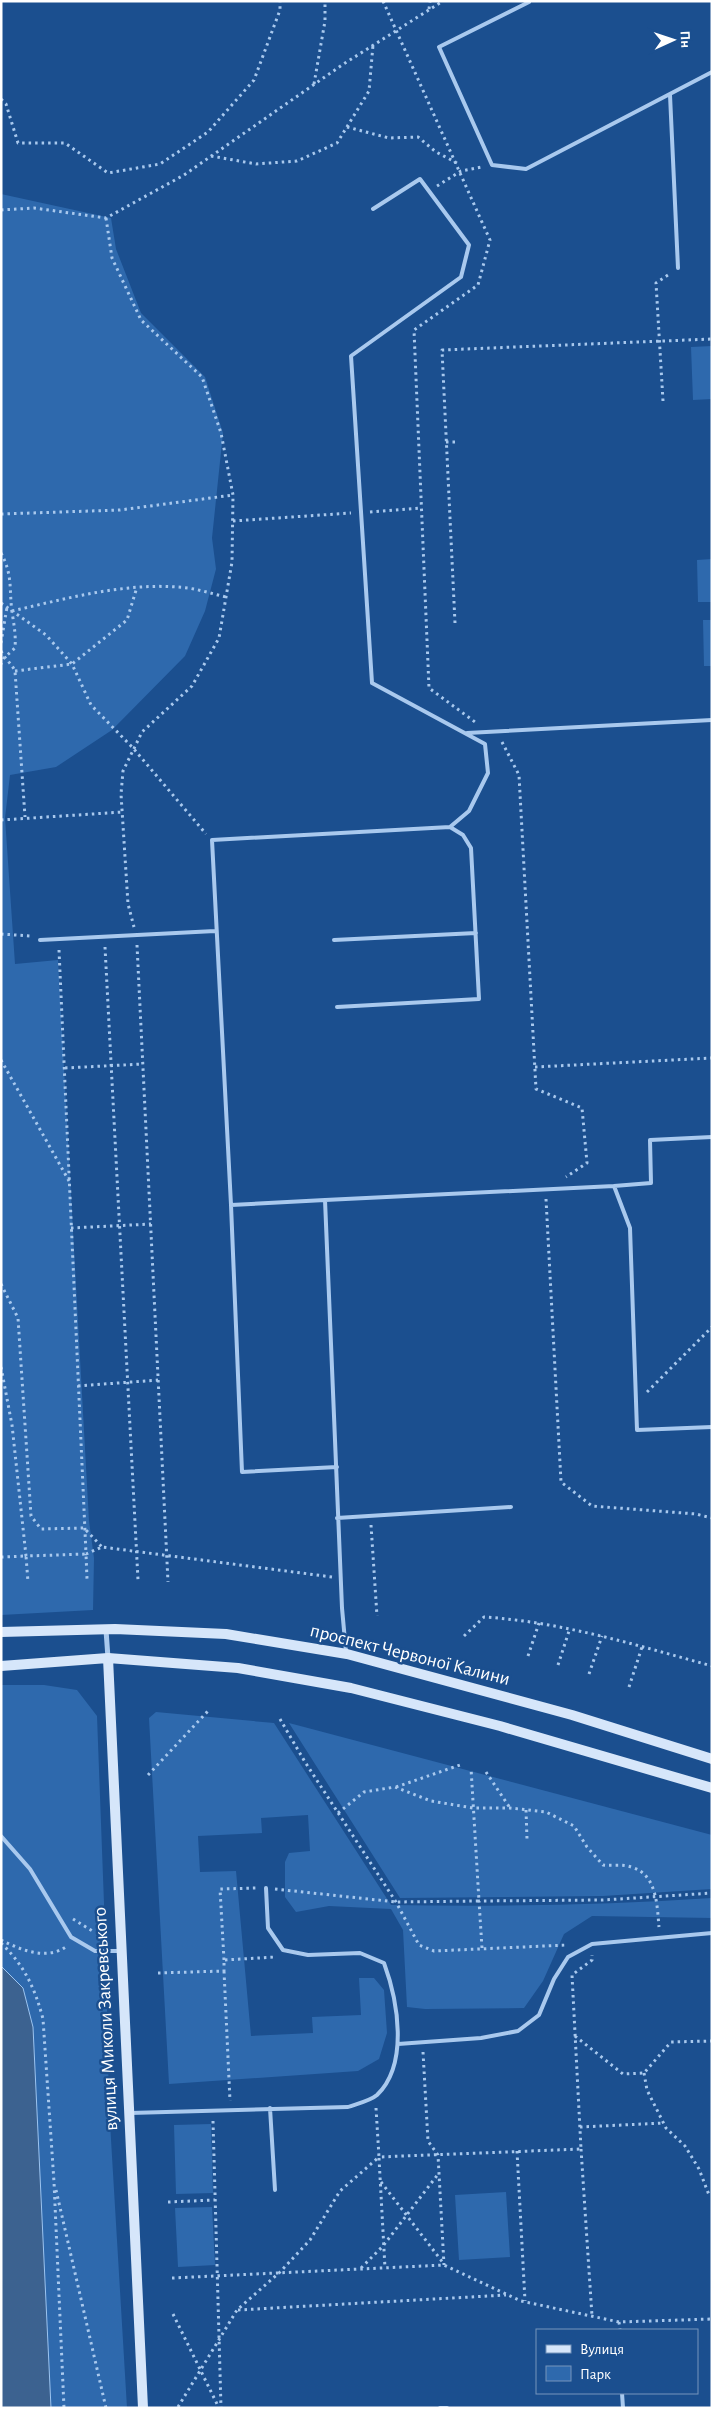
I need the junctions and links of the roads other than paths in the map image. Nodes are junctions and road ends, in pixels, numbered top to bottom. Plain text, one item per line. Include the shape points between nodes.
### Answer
1 (529, 2) edge
2 (712, 72) edge
3 (670, 95) junction
4 (373, 209) dead end
5 (678, 268) road end
6 (712, 720) edge
7 (464, 733) junction
8 (450, 827) junction
9 (215, 931) junction
10 (476, 933) junction
11 (40, 940) road end
12 (334, 940) dead end
13 (337, 1006) dead end
14 (712, 1137) edge
15 (614, 1186) junction
16 (325, 1200) junction
17 (231, 1204) junction
18 (712, 1427) edge
19 (336, 1467) junction
20 (511, 1507) dead end
21 (337, 1518) junction
22 (106, 1629) junction
23 (1, 1632) edge
24 (347, 1654) junction
25 (108, 1658) junction
26 (1, 1666) edge
27 (712, 1759) edge
28 (712, 1788) edge
29 (1, 1836) edge
30 (266, 1888) road end
31 (712, 1933) edge
32 (120, 1951) junction
33 (398, 2044) junction
34 (270, 2108) junction
35 (128, 2113) junction
36 (275, 2190) dead end
37 (622, 2394) edge
38 (143, 2408) edge
39 (440, 2408) edge
40 (447, 2408) edge
41 (623, 2408) edge

1 - 3 lane via 439,47 492,165 526,169
2 - 3 lane
3 - 5 lane
4 - 7 lane via 420,179 469,245 461,278 351,356 372,683
6 - 7 lane
7 - 8 lane via 485,744 488,773 469,811
8 - 9 lane via 212,840
8 - 10 lane via 463,835 471,848
9 - 11 lane
9 - 17 lane
10 - 12 lane
10 - 13 lane via 478,999
14 - 15 lane via 650,1140 651,1183
15 - 16 lane
15 - 18 lane via 630,1228 638,1430
16 - 17 lane
16 - 19 lane
17 - 19 lane via 242,1472
19 - 21 lane
20 - 21 lane
21 - 24 lane
22 - 23 main road, проспект Червоної Калини
22 - 24 main road, проспект Червоної Калини via 226,1634
22 - 25 street, вулиця Миколи Закревського
24 - 27 main road, проспект Червоної Калини via 572,1714
25 - 26 main road
25 - 28 main road via 238,1668 352,1688 500,1726
25 - 32 main road, вулиця Миколи Закревського
29 - 32 lane via 30,1869 71,1937 95,1951
30 - 33 lane via 268,1928 283,1950 308,1955 360,1953 384,1963 393,1988
31 - 33 lane via 592,1944 568,1957 554,1979 539,2015 518,2031 481,2038
32 - 35 main road, вулиця Миколи Закревського
33 - 34 lane via 398,2056 391,2076 376,2097 348,2107
34 - 35 lane
34 - 36 lane
35 - 38 main road, вулиця Миколи Закревського
37 - 41 lane
39 - 40 lane

